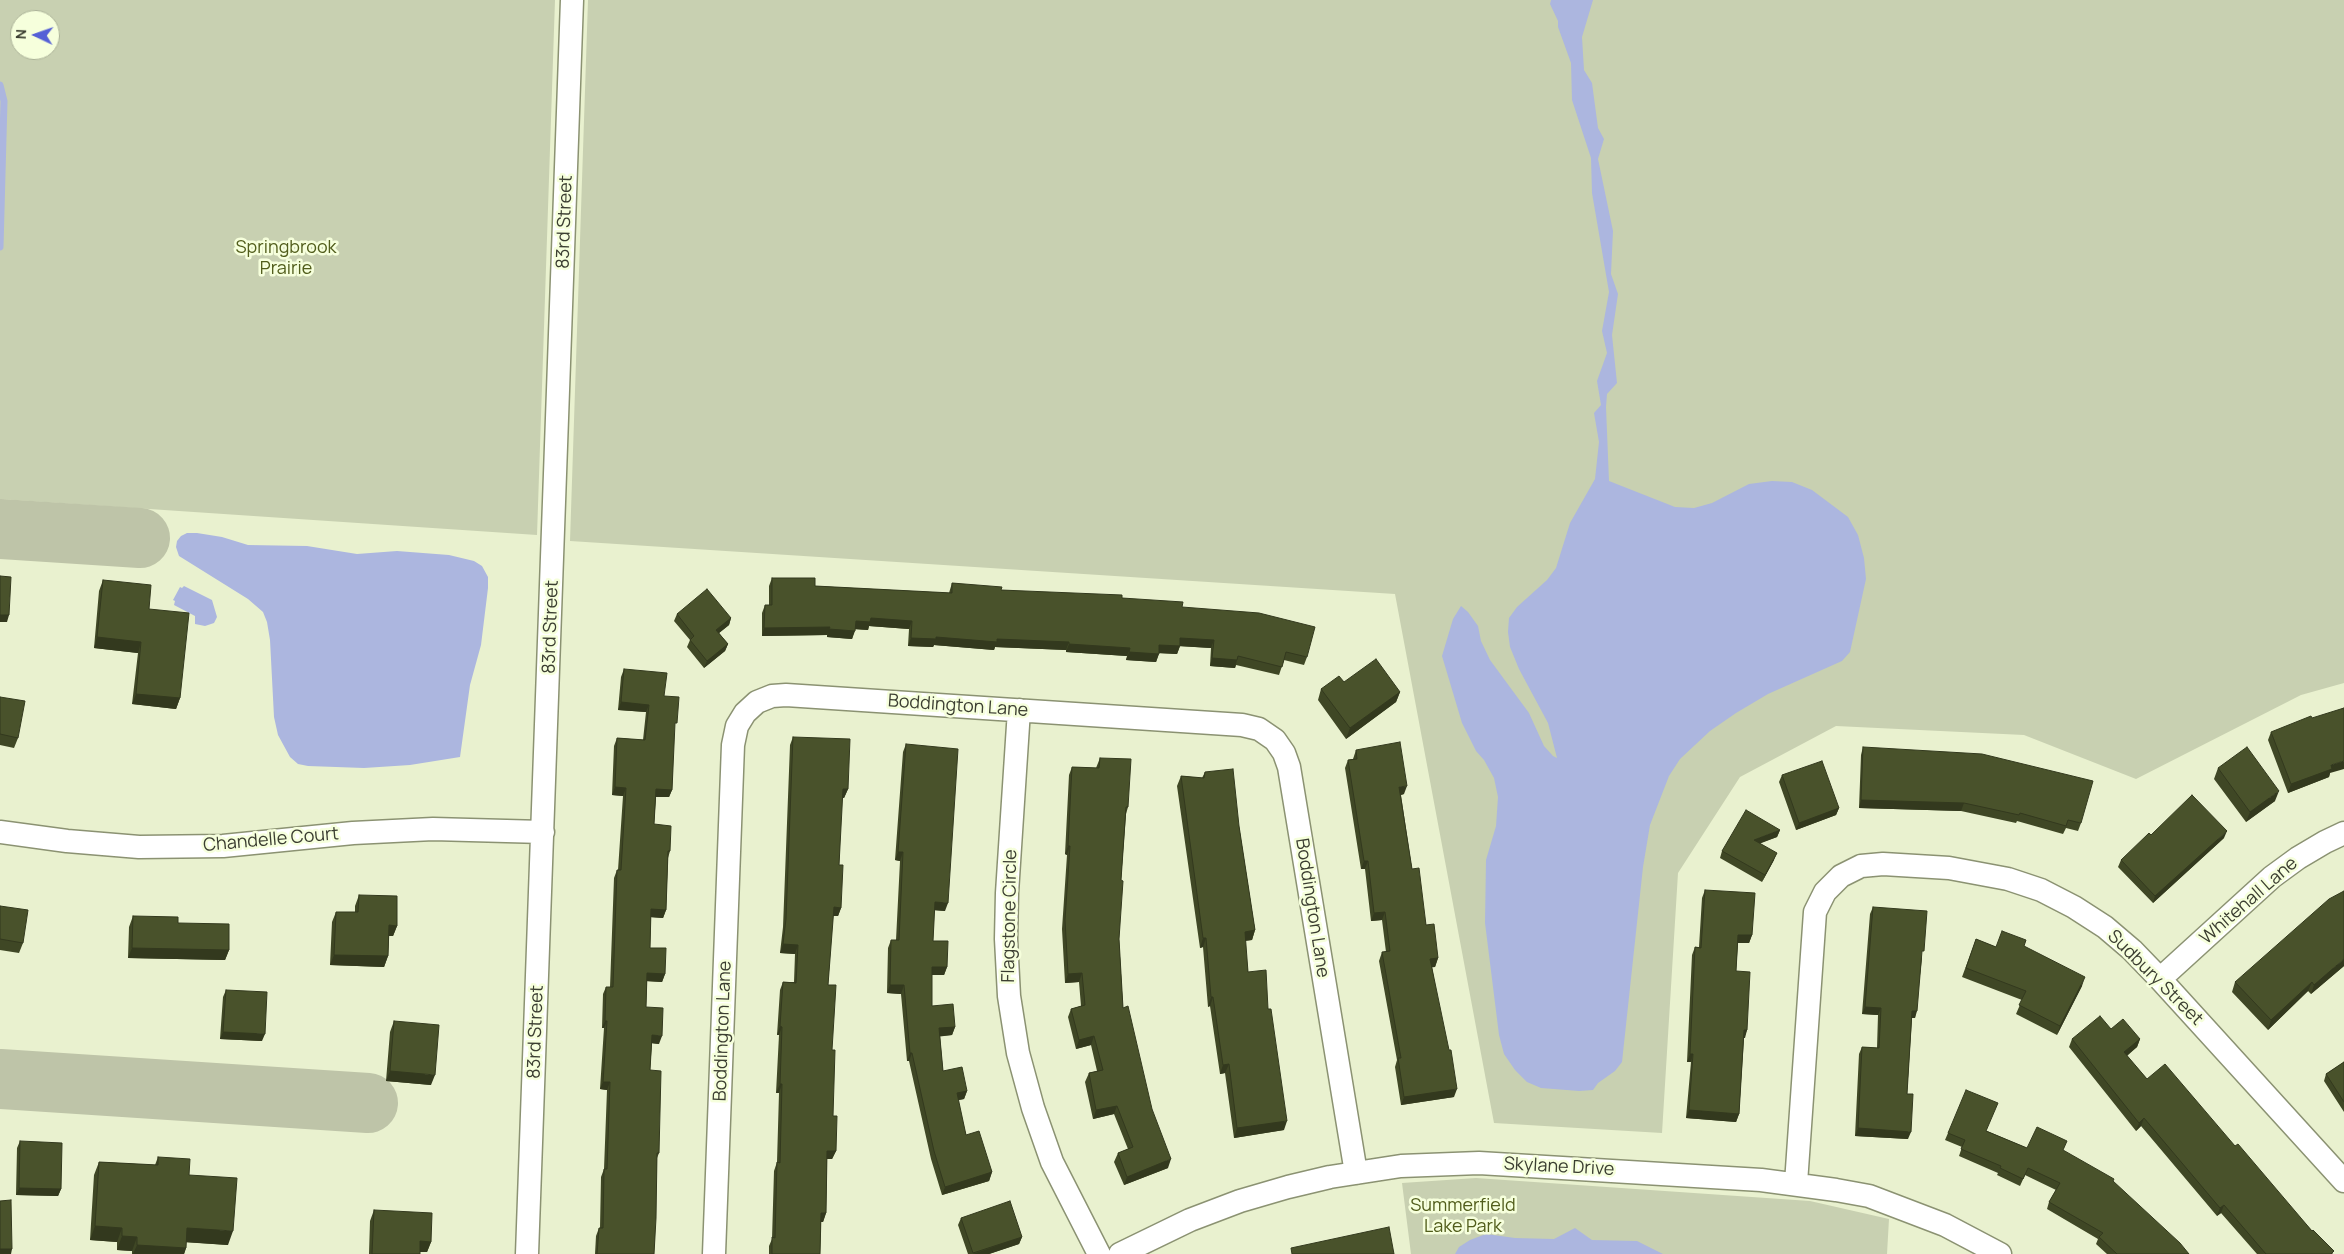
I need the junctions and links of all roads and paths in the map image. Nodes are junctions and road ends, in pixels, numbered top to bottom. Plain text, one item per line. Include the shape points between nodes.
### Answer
1 (572, 0) edge
2 (1019, 710) junction
3 (0, 832) edge
4 (543, 832) junction
5 (2344, 834) edge
6 (2160, 979) junction
7 (1356, 1173) junction
8 (2344, 1180) edge
9 (1796, 1183) junction
10 (528, 1254) edge
11 (714, 1254) edge
12 (1099, 1254) edge
13 (1120, 1254) edge
14 (2000, 1254) edge

1 - 4 street, 83rd Street
2 - 7 street, Boddington Lane via 1242,725 1259,729 1275,740 1288,767
2 - 11 street, Boddington Lane via 786,695 757,702 737,726 733,745
2 - 12 street, Flagstone Circle via 1006,938 1018,1053 1052,1162
3 - 4 street, Chandelle Court via 67,842 139,847 223,846 433,829
4 - 10 street, 83rd Street
5 - 6 street, Whitehall Lane via 2304,854 2272,877
6 - 8 street, Sudbury Street
6 - 9 street, Sudbury Street via 2105,927 2041,890 2008,879 1949,868 1883,864 1861,866 1841,876 1825,892 1813,924
7 - 9 street, Skylane Drive via 1401,1166 1507,1164
7 - 13 street, Skylane Drive via 1288,1186 1240,1201 1190,1220
9 - 14 street, Skylane Drive via 1869,1196 1945,1225

